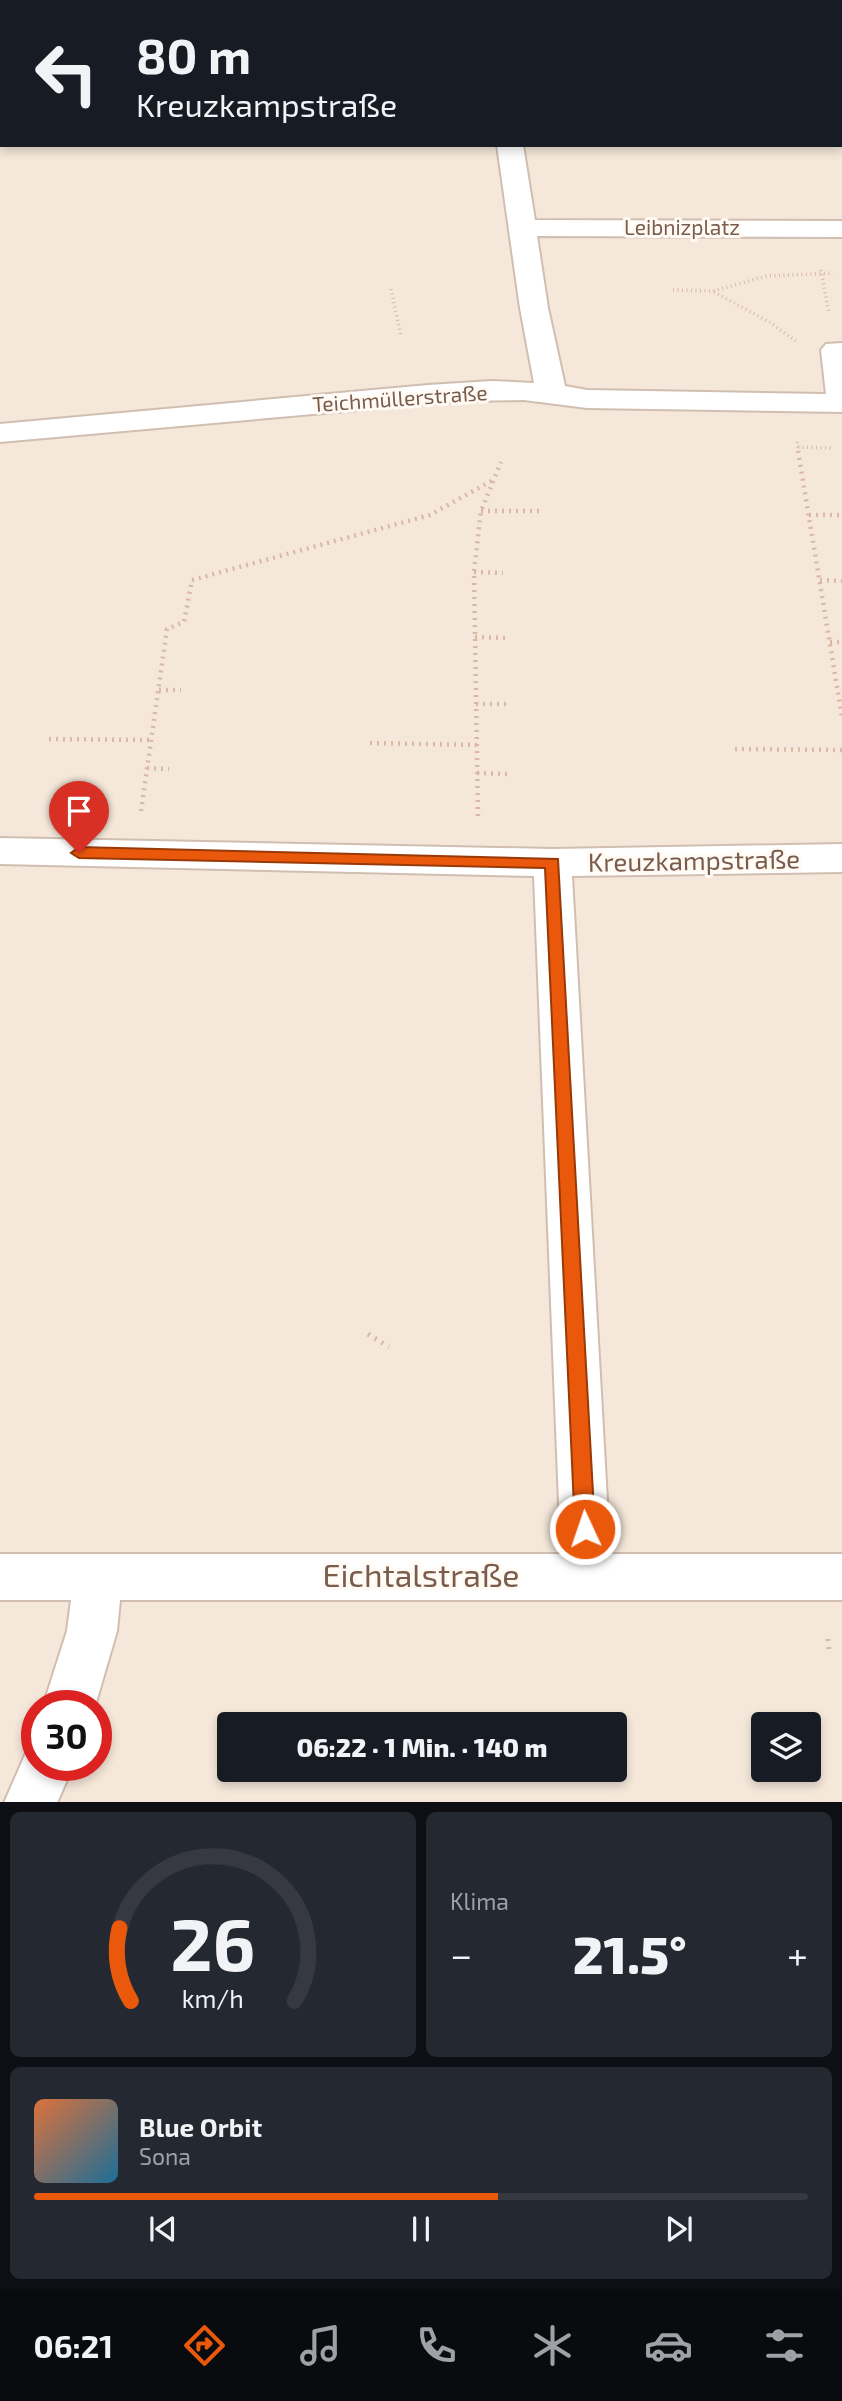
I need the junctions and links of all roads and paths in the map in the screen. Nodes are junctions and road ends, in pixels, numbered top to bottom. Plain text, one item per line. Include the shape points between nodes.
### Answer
1 (510, 147) edge
2 (522, 228) junction
3 (842, 229) edge
4 (833, 273) dead end
5 (391, 289) dead end
6 (673, 290) dead end
7 (713, 291) junction
8 (401, 336) dead end
9 (836, 350) joint
10 (551, 391) junction
11 (842, 400) edge
12 (0, 433) edge
13 (797, 438) dead end
14 (798, 447) junction
15 (832, 448) dead end
16 (501, 462) dead end
17 (493, 481) junction
18 (481, 510) junction
19 (542, 511) dead end
20 (809, 515) junction
21 (842, 515) edge
22 (474, 572) junction
23 (503, 573) dead end
24 (820, 580) junction
25 (842, 581) edge
26 (184, 622) junction
27 (191, 622) dead end
28 (475, 637) junction
29 (505, 638) dead end
30 (830, 642) junction
31 (842, 642) edge
32 (159, 690) junction
33 (181, 690) dead end
34 (476, 704) junction
35 (507, 704) dead end
36 (841, 707) edge
37 (842, 717) edge
38 (49, 739) dead end
39 (151, 740) junction
40 (370, 743) dead end
41 (477, 745) junction
42 (735, 749) dead end
43 (842, 750) edge
44 (147, 768) junction
45 (169, 769) dead end
46 (477, 773) junction
47 (510, 774) dead end
48 (478, 828) dead end
49 (0, 851) edge
50 (135, 854) junction
51 (842, 858) edge
52 (552, 863) junction
53 (368, 1334) dead end
54 (389, 1347) dead end
55 (587, 1576) junction
56 (0, 1577) edge
57 (98, 1577) junction
58 (842, 1577) edge
59 (828, 1639) dead end
60 (829, 1650) dead end
61 (74, 1690) edge
62 (40, 1781) edge
63 (30, 1802) edge

1 - 2 street
2 - 3 street, Leibnizplatz
2 - 10 street
4 - 7 path via 767,276
5 - 8 path
6 - 7 path
7 - 9 path via 807,349
9 - 11 street
10 - 11 street via 587,399
10 - 12 street, Teichmüllerstraße via 429,394
13 - 14 path
14 - 15 path
14 - 20 path
16 - 17 path
17 - 18 path
17 - 26 path via 430,516 192,580
18 - 19 path
18 - 22 path
20 - 21 path
20 - 24 path
22 - 23 path
22 - 28 path
24 - 25 path
24 - 30 path
26 - 27 path
26 - 32 path via 167,629
28 - 29 path
28 - 34 path
30 - 31 path
30 - 36 path
32 - 33 path
32 - 39 path
34 - 35 path
34 - 41 path
36 - 37 path
38 - 39 path
39 - 44 path
40 - 41 path
41 - 46 path
42 - 43 path
44 - 45 path
44 - 50 path
46 - 47 path
46 - 48 path
49 - 50 street, Kreuzkampstraße
50 - 52 street, Kreuzkampstraße
51 - 52 street, Kreuzkampstraße
52 - 55 street
53 - 54 path
55 - 57 street, Eichtalstraße
55 - 58 street, Eichtalstraße
56 - 57 street, Eichtalstraße
57 - 61 street via 92,1632
59 - 60 path
62 - 63 street

